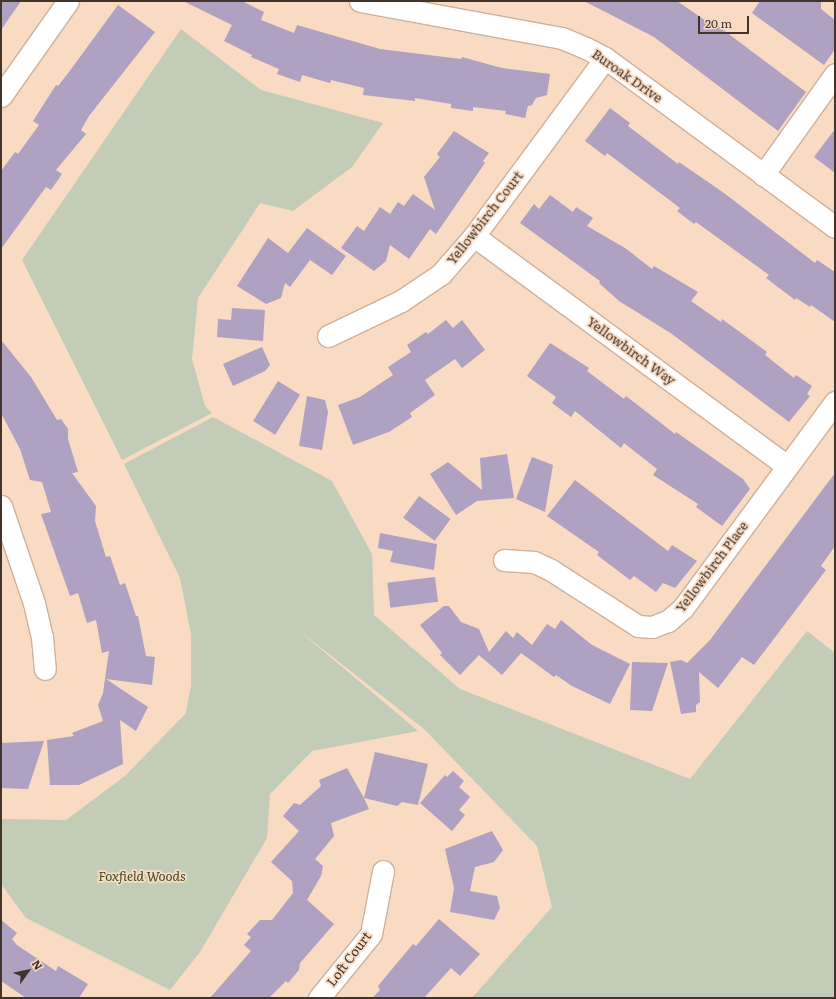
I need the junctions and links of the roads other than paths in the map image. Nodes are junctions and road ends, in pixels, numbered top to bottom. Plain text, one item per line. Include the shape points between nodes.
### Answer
1 (68, 1) edge
2 (360, 1) edge
3 (605, 58) junction
4 (835, 74) edge
5 (1, 96) edge
6 (763, 174) junction
7 (835, 228) edge
8 (474, 236) junction
9 (328, 336) dead end
10 (835, 402) edge
11 (787, 466) junction
12 (1, 506) edge
13 (504, 560) dead end
14 (45, 669) dead end
15 (383, 871) dead end
16 (319, 998) edge

1 - 5 street
2 - 3 street, Buroak Drive via 562,38
3 - 6 street, Buroak Drive
3 - 8 street, Yellowbirch Court
4 - 6 street
6 - 7 street, Buroak Drive
8 - 9 street, Yellowbirch Court via 436,278 401,301
8 - 11 street, Yellowbirch Way
10 - 11 street, Yellowbirch Place
11 - 13 street, Yellowbirch Place via 684,608 668,621 652,627 638,626 552,570 534,562
12 - 14 street via 34,603 42,637
15 - 16 street, Loft Court via 371,934

